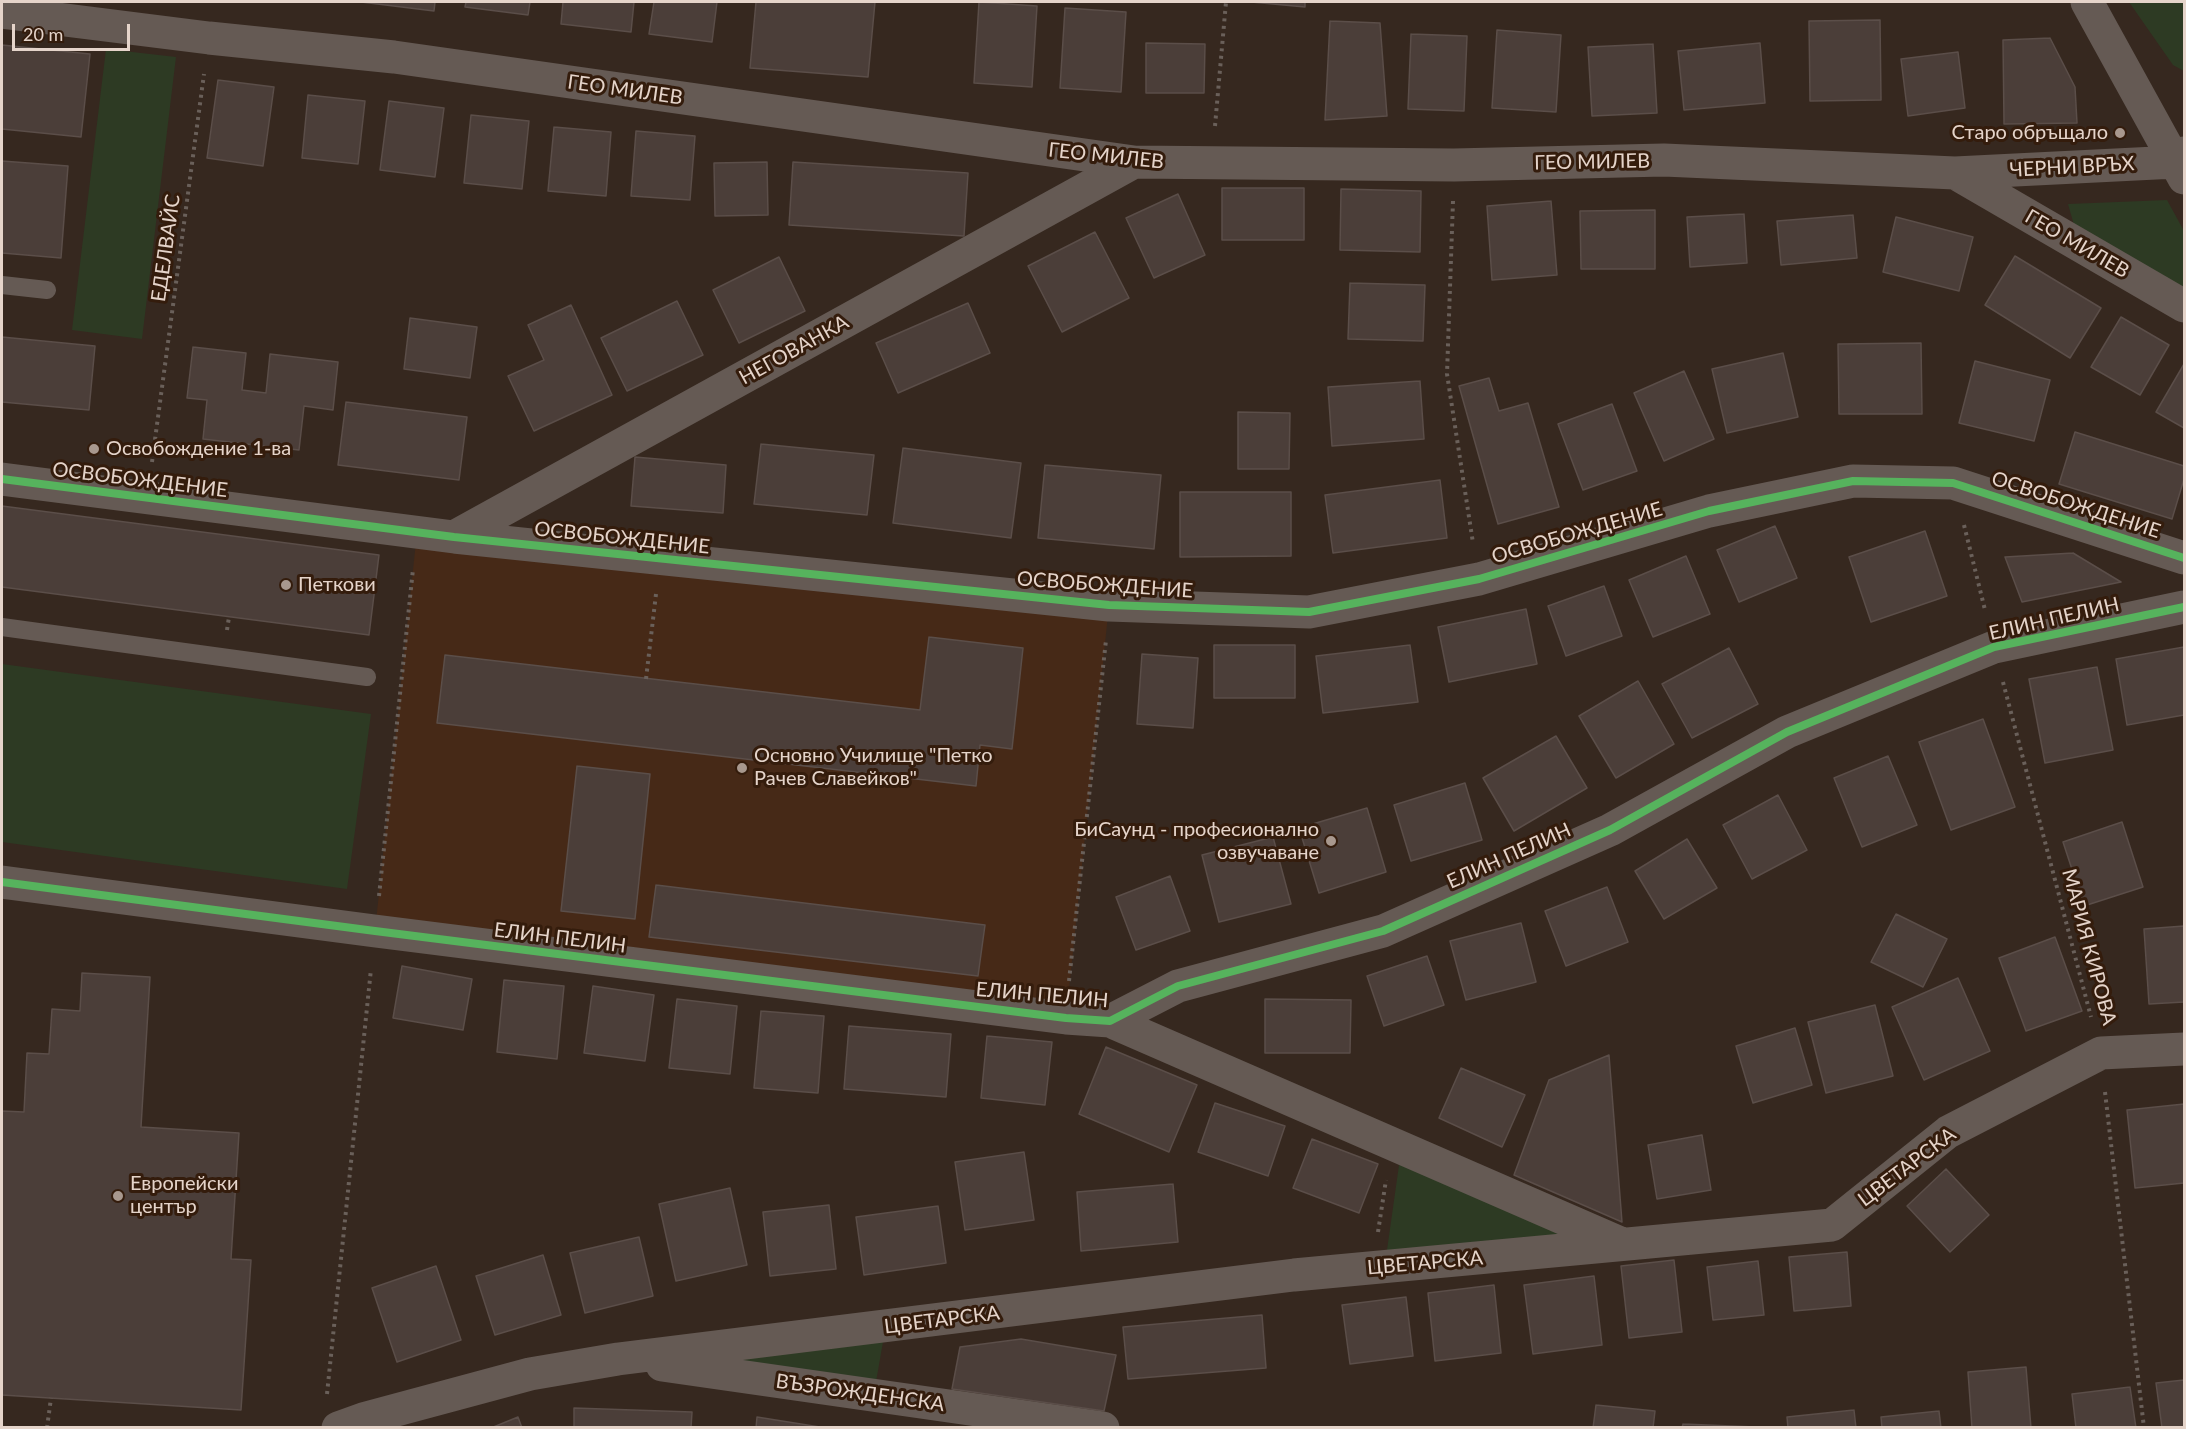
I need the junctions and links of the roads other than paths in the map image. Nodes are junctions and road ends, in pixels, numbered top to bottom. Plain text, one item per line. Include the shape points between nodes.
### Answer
1 (2087, 2) edge
2 (2, 12) edge
3 (1134, 162) junction
4 (2182, 164) edge
5 (1955, 173) junction
6 (2, 285) edge
7 (47, 290) dead end
8 (2184, 306) edge
9 (2, 479) edge
10 (454, 537) junction
11 (2184, 558) edge
12 (2184, 607) edge
13 (2, 627) edge
14 (367, 677) dead end
15 (2, 882) edge
16 (1110, 1021) junction
17 (2184, 1049) edge
18 (1624, 1244) junction
19 (618, 1359) junction
20 (332, 1416) edge
21 (1102, 1428) edge

1 - 4 street
2 - 3 street, ГЕО МИЛЕВ via 394,57
3 - 5 street, ГЕО МИЛЕВ via 1454,165 1664,160
3 - 10 street, НЕГОВАНКА
4 - 5 street, ЧЕРНИ ВРЪХ
5 - 8 street, ГЕО МИЛЕВ
6 - 7 lane
9 - 10 street, ОСВОБОЖДЕНИЕ
10 - 11 street, ОСВОБОЖДЕНИЕ via 1109,604 1309,612 1479,579 1709,511 1853,481 1953,483
12 - 16 street, ЕЛИН ПЕЛИН via 1994,647 1787,732 1610,830 1383,931 1178,986
13 - 14 lane
15 - 16 street, ЕЛИН ПЕЛИН
16 - 18 street
17 - 18 street, ЦВЕТАРСКА via 2101,1053 1948,1132 1832,1225
18 - 19 street, ЦВЕТАРСКА via 1294,1275
19 - 20 street, ЦВЕТАРСКА via 530,1374 363,1419
19 - 21 street, ВЪЗРОЖДЕНСКА

